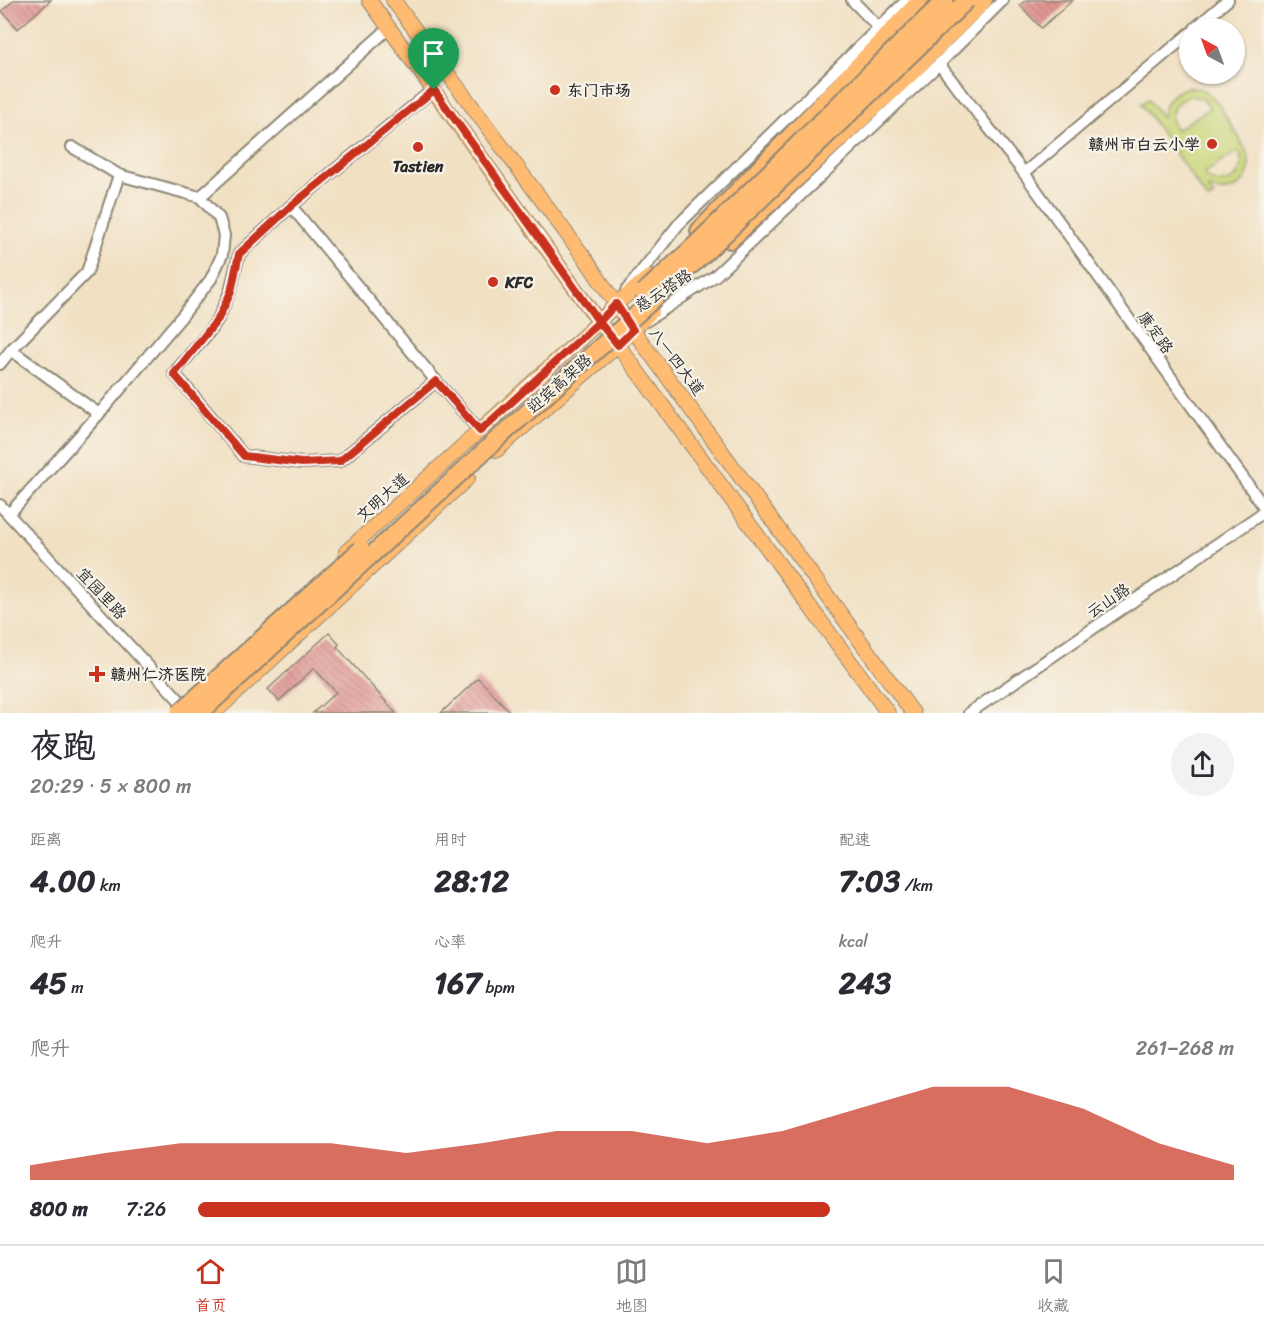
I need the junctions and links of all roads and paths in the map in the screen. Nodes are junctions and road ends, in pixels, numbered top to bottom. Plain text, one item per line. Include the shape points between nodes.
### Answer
1 (369, 0) edge
2 (393, 0) edge
3 (852, 0) edge
4 (907, 0) edge
5 (921, 0) edge
6 (930, 0) edge
7 (945, 0) edge
8 (967, 0) edge
9 (976, 0) edge
10 (984, 0) edge
11 (1003, 0) edge
12 (1228, 0) edge
13 (1207, 18) edge
14 (389, 28) junction
15 (879, 28) junction
16 (1179, 42) edge
17 (939, 64) junction
18 (434, 90) junction
19 (72, 147) dead end
20 (1024, 173) junction
21 (119, 174) junction
22 (200, 198) junction
23 (291, 206) junction
24 (690, 240) junction
25 (705, 263) junction
26 (616, 304) junction
27 (599, 322) junction
28 (633, 330) junction
29 (618, 345) junction
30 (11, 350) junction
31 (0, 364) edge
32 (436, 381) junction
33 (99, 414) junction
34 (480, 431) junction
35 (0, 505) edge
36 (1264, 509) edge
37 (9, 514) junction
38 (180, 708) edge
39 (222, 710) edge
40 (169, 713) edge
41 (200, 713) edge
42 (888, 713) edge
43 (913, 713) edge
44 (969, 713) edge

1 - 14 main road
2 - 26 main road, 八一四大道
3 - 15 street
4 - 15 street, 慈云塔路
5 - 24 highway
6 - 24 main road, 慈云塔路
7 - 38 highway, 迎宾高架路, bridge via 694,246
8 - 41 highway, 迎宾高架路, bridge via 703,255 493,442
9 - 25 main road, 慈云塔路
10 - 25 highway
11 - 17 street, 慈云塔路
12 - 13 street
14 - 18 main road
14 - 22 street
15 - 26 street, 慈云塔路 via 678,225
16 - 20 street
17 - 20 street, 康定路
17 - 28 street, 慈云塔路 via 715,276
18 - 23 street
18 - 27 main road
19 - 21 street
20 - 36 street, 康定路
21 - 22 street
21 - 30 street via 87,272
22 - 33 street via 219,218 224,235 222,255 211,279
23 - 32 street
23 - 32 street via 239,254 231,292 218,319 174,374 244,456 302,463 340,461
24 - 26 main road, 慈云塔路
25 - 28 main road, 慈云塔路
26 - 27 main road, 文明大道
26 - 28 main road, 八一四大道
27 - 29 main road
27 - 34 main road, 文明大道
28 - 29 main road
28 - 43 main road, 八一四大道
29 - 39 main road via 498,449
29 - 42 main road
30 - 31 street
30 - 33 street
32 - 34 street
33 - 37 street
34 - 38 main road, 文明大道
35 - 37 street, 宜园里路
36 - 44 street, 云山路
37 - 38 street, 宜园里路
38 - 40 main road, 文明大道

